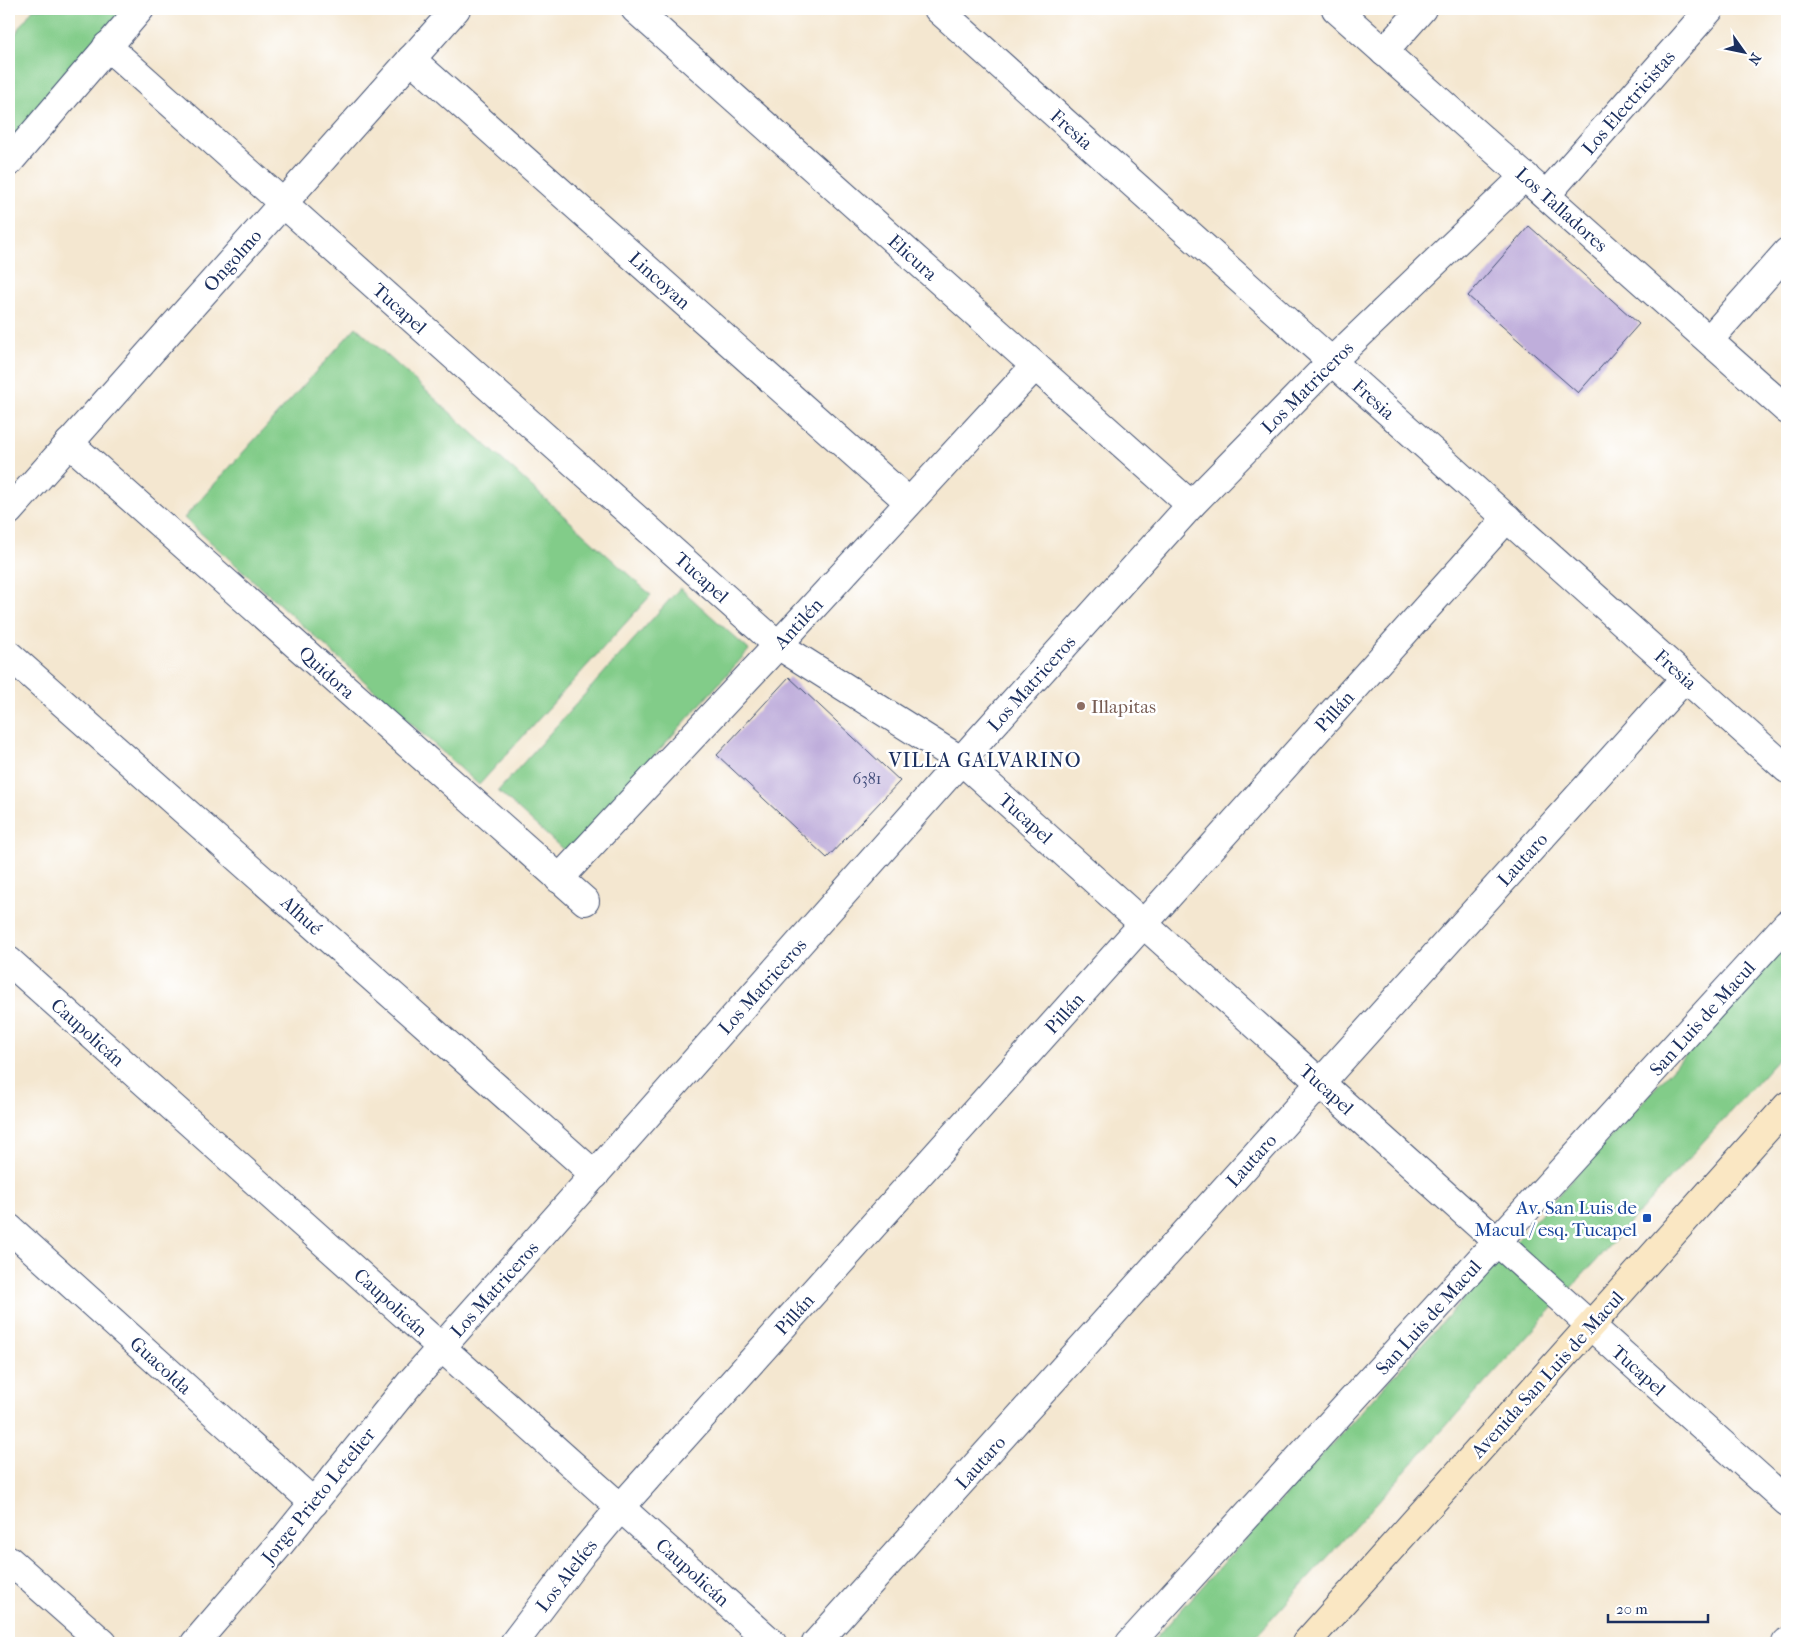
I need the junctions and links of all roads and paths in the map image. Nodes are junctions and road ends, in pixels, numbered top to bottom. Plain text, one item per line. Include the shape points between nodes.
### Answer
1 (140, 9) edge
2 (456, 9) edge
3 (635, 9) edge
4 (938, 9) edge
5 (1336, 9) edge
6 (1422, 9) edge
7 (1710, 9) edge
8 (107, 46) junction
9 (1384, 52) junction
10 (411, 59) junction
11 (9, 162) edge
12 (1524, 176) junction
13 (1546, 195) junction
14 (283, 203) junction
15 (1787, 252) edge
16 (1709, 340) junction
17 (1332, 362) junction
18 (1035, 366) junction
19 (1787, 410) edge
20 (69, 443) junction
21 (910, 502) junction
22 (1191, 505) junction
23 (9, 511) edge
24 (1507, 518) junction
25 (778, 645) junction
26 (9, 655) edge
27 (1685, 678) junction
28 (962, 761) junction
29 (1787, 769) edge
30 (559, 879) junction
31 (585, 902) dead end
32 (1144, 924) junction
33 (1787, 924) edge
34 (9, 962) edge
35 (1320, 1083) junction
36 (1787, 1106) edge
37 (595, 1175) junction
38 (9, 1228) edge
39 (1497, 1242) junction
40 (1590, 1326) junction
41 (442, 1347) junction
42 (1787, 1502) edge
43 (314, 1503) junction
44 (620, 1507) junction
45 (9, 1560) edge
46 (103, 1643) edge
47 (195, 1643) edge
48 (514, 1643) edge
49 (772, 1643) edge
50 (816, 1643) edge
51 (1130, 1643) edge
52 (1306, 1643) edge

1 - 8 street
2 - 10 street, Ongolmo
3 - 18 street, Elicura
4 - 17 street, Fresia
5 - 9 street, Los Talladores
6 - 9 street
7 - 13 street, Los Electricistas
8 - 11 street
8 - 14 street, Tucapel
9 - 12 street, Los Talladores
10 - 14 street, Ongolmo
10 - 21 street, Lincoyan
12 - 13 street, Los Talladores
12 - 17 street, Los Matriceros
13 - 16 street, Los Talladores
14 - 20 street, Ongolmo
14 - 25 street, Tucapel
15 - 16 street
16 - 19 street, Los Talladores
17 - 22 street, Los Matriceros
17 - 24 street, Fresia
18 - 21 street, Antilén
18 - 22 street, Elicura
20 - 23 street, Ongolmo
20 - 30 street, Quidora
21 - 25 street, Antilén
22 - 28 street, Los Matriceros
24 - 27 street, Fresia
24 - 32 street, Pillán
25 - 28 street, Tucapel
25 - 30 street, Antilén
26 - 37 street, Alhué
27 - 29 street, Fresia
27 - 35 street, Lautaro
28 - 32 street, Tucapel
28 - 37 street, Los Matriceros
30 - 31 street, Quidora
32 - 35 street, Tucapel
32 - 44 street, Pillán
33 - 39 street, San Luis de Macul
34 - 41 street, Caupolicán
35 - 39 street, Tucapel
35 - 50 street, Lautaro
36 - 40 street, Avenida San Luis de Macul
37 - 41 street, Los Matriceros
38 - 43 street, Guacolda
39 - 40 street, Tucapel
39 - 51 street, San Luis de Macul
40 - 42 street, Tucapel
40 - 52 street, Avenida San Luis de Macul
41 - 43 street, Jorge Prieto Letelier
41 - 44 street, Caupolicán
43 - 47 street, Jorge Prieto Letelier
44 - 48 street, Los Alelíes
44 - 49 street, Caupolicán
45 - 46 street

